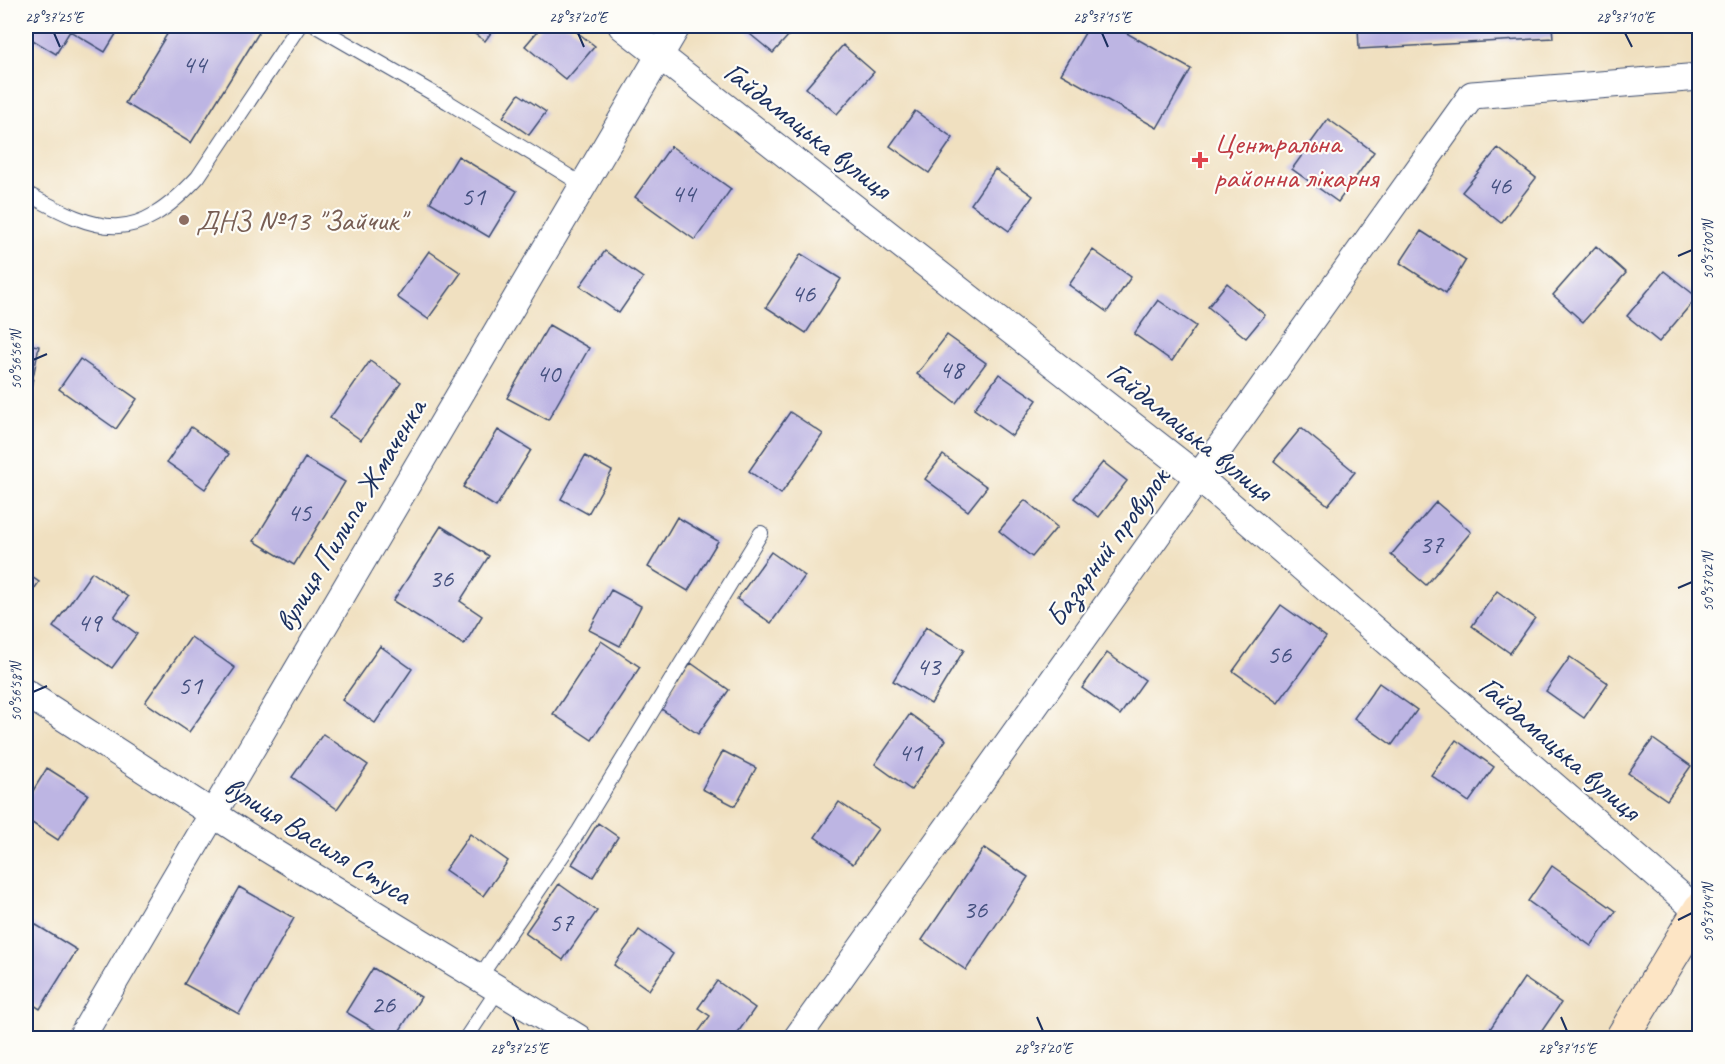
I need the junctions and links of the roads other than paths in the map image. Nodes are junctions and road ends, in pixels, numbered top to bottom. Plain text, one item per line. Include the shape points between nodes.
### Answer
1 (299, 26) edge
2 (316, 26) edge
3 (622, 26) edge
4 (677, 26) edge
5 (659, 56) junction
6 (1700, 77) edge
7 (583, 185) junction
8 (26, 193) edge
9 (1198, 477) junction
10 (761, 533) dead end
11 (26, 693) edge
12 (212, 813) junction
13 (1699, 910) edge
14 (488, 984) junction
15 (81, 1038) edge
16 (466, 1038) edge
17 (578, 1038) edge
18 (797, 1038) edge
19 (1622, 1038) edge

1 - 8 lane via 198,177 177,199 147,218 120,228 94,226
2 - 7 lane
3 - 5 street, Гайдамацька вулиця
4 - 5 street, вулиця Пилипа Жмаченка
5 - 7 street, вулиця Пилипа Жмаченка
5 - 9 street, Гайдамацька вулиця
6 - 9 street, Базарний провулок via 1472,95
7 - 12 street, вулиця Пилипа Жмаченка
9 - 13 street, Гайдамацька вулиця
9 - 18 street, Базарний провулок
10 - 14 lane
11 - 12 street, вулиця Василя Стуса
12 - 14 street, вулиця Василя Стуса
12 - 15 street, вулиця Пилипа Жмаченка
13 - 19 street
14 - 16 lane
14 - 17 street, вулиця Василя Стуса

